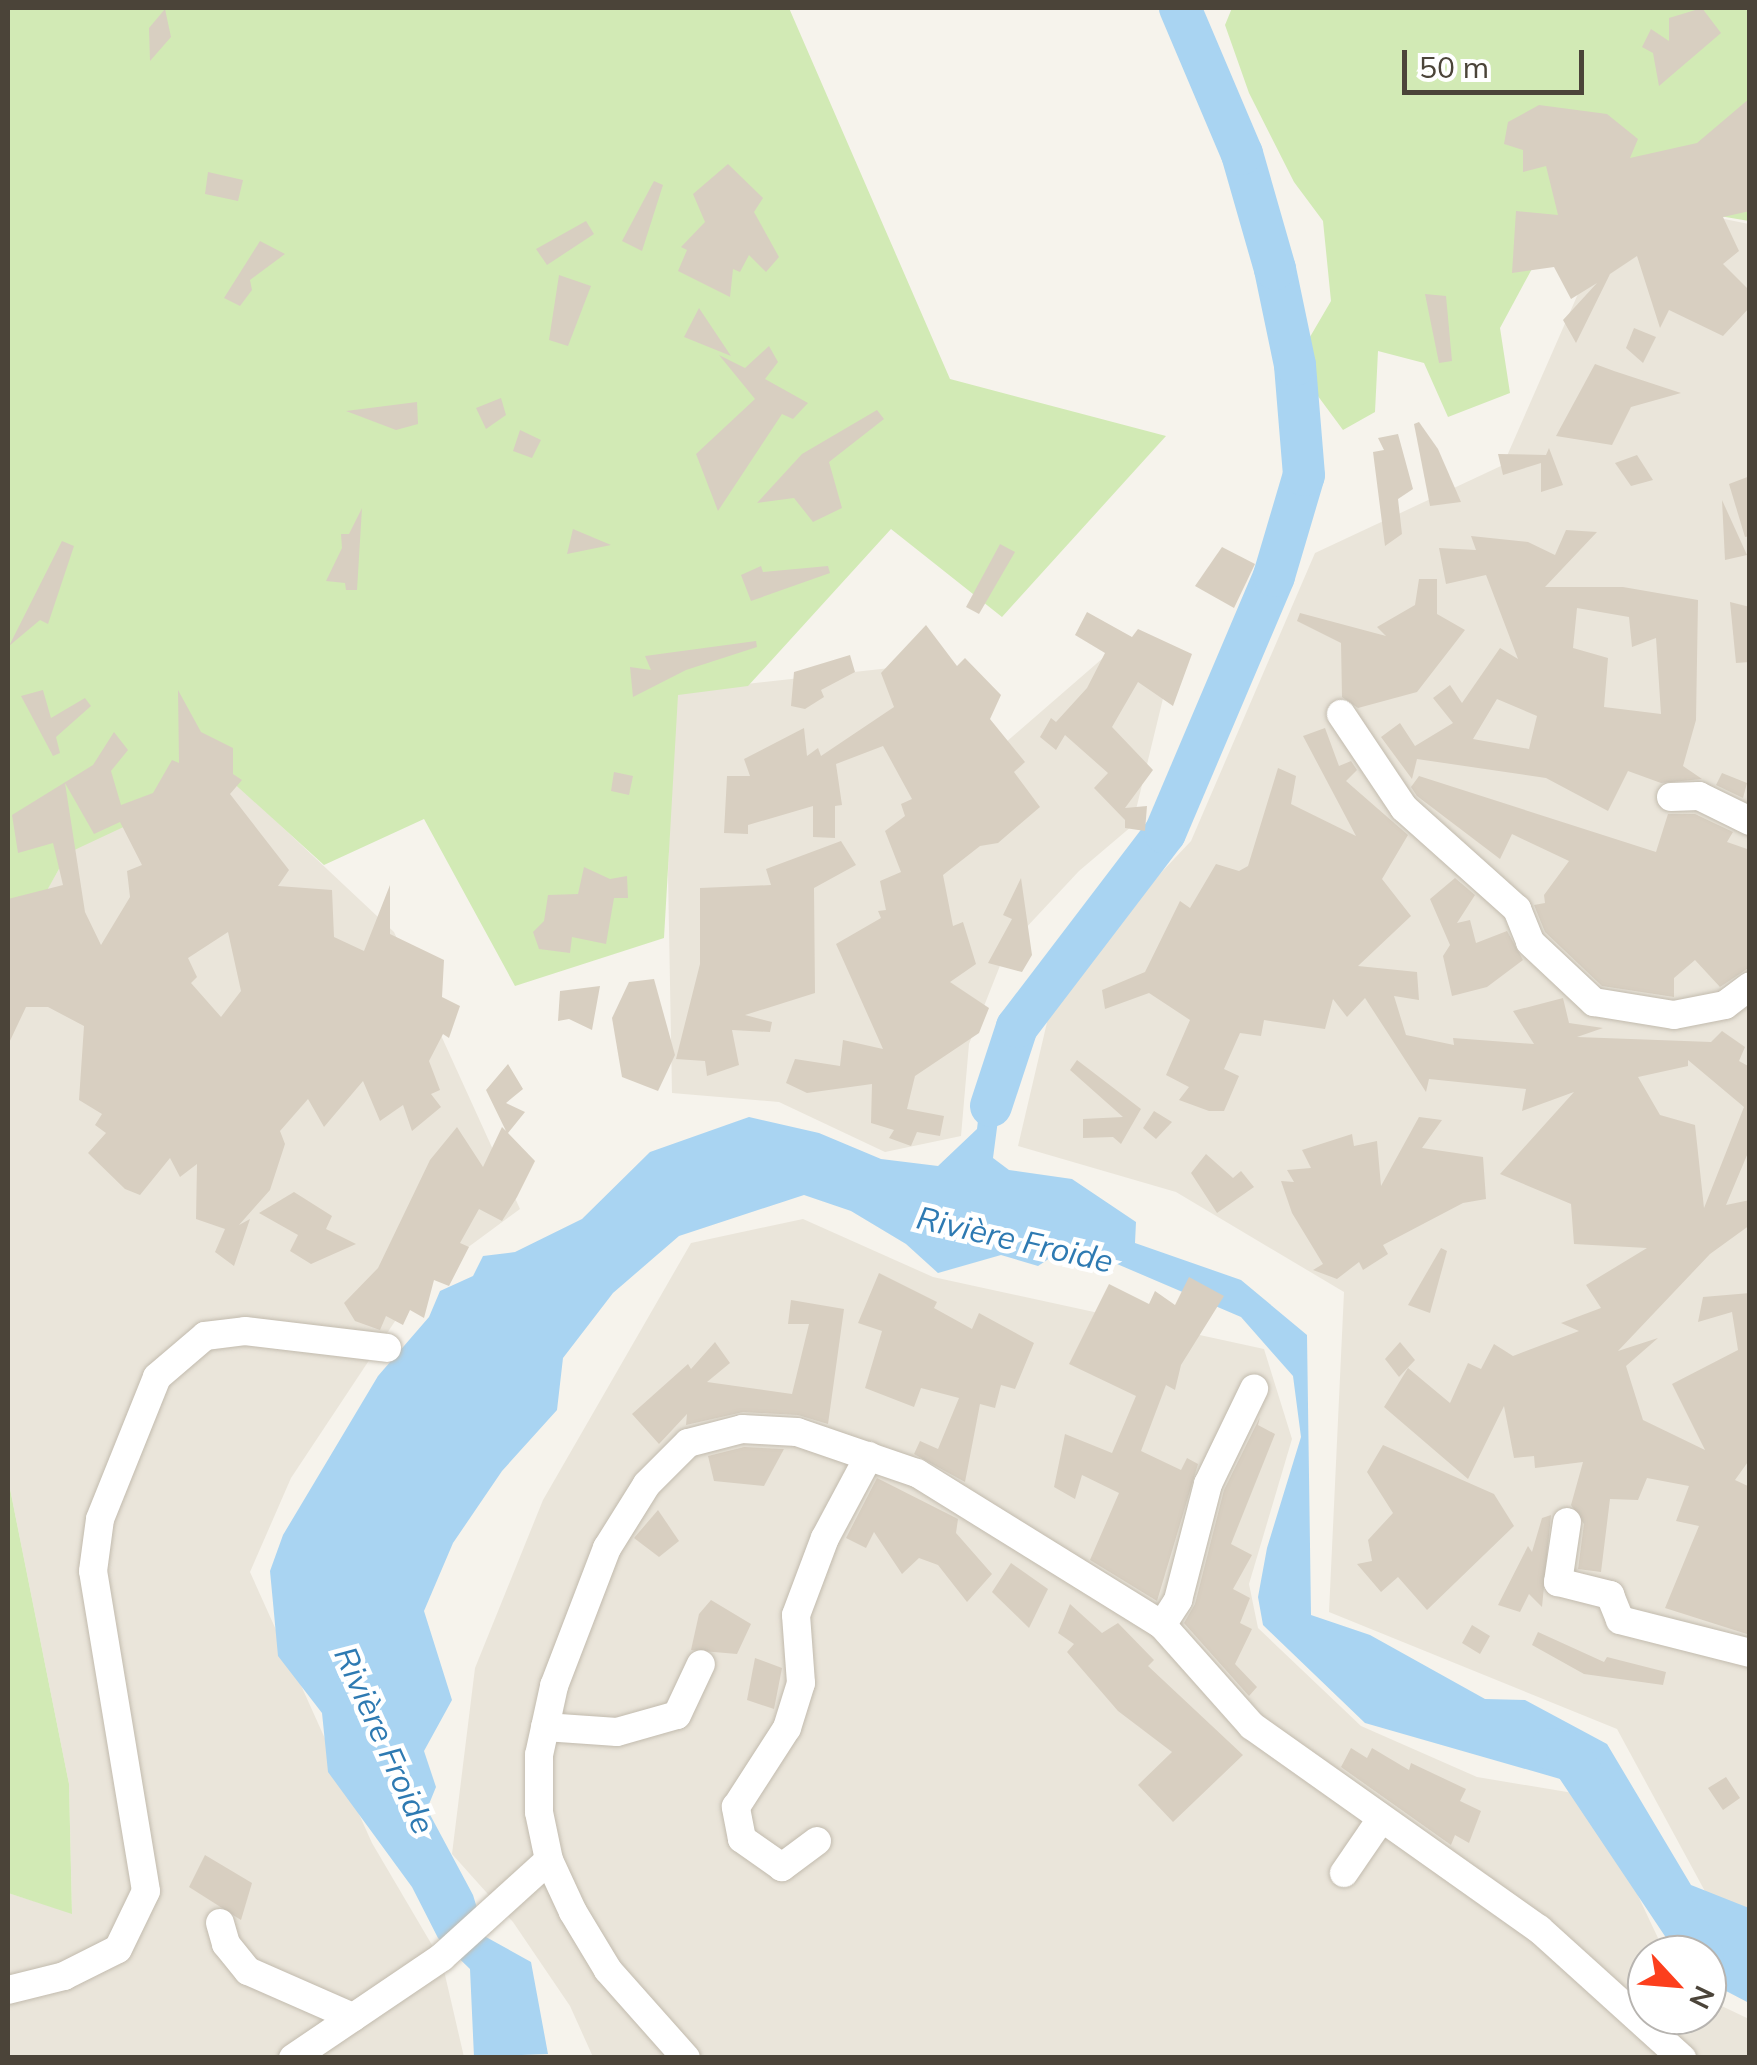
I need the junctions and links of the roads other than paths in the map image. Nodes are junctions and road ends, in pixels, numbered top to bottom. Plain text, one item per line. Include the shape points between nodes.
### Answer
1 (1342, 714) dead end
2 (1671, 796) dead end
3 (1750, 821) edge
4 (1750, 986) edge
5 (387, 1348) dead end
6 (1254, 1389) dead end
7 (869, 1456) junction
8 (1567, 1522) dead end
9 (1162, 1625) junction
10 (1750, 1653) edge
11 (702, 1664) dead end
12 (545, 1727) junction
13 (1381, 1819) junction
14 (817, 1841) dead end
15 (548, 1860) junction
16 (1344, 1873) dead end
17 (220, 1923) dead end
18 (8, 1990) edge
19 (353, 2016) junction
20 (293, 2058) edge
21 (686, 2058) edge
22 (1682, 2058) edge

1 - 4 street via 1404,808 1517,909 1530,942 1594,1002 1674,1016 1725,1005
2 - 3 street via 1699,796
5 - 18 street via 245,1331 205,1336 157,1377 100,1519 93,1571 146,1891 118,1949 64,1976
6 - 9 street via 1208,1484 1178,1600
7 - 9 street via 918,1473
7 - 12 street via 796,1432 742,1430 688,1444 647,1484 607,1548
7 - 14 street via 796,1615 801,1682 787,1728 736,1808 742,1839 782,1867
8 - 10 street via 1558,1582 1610,1594 1620,1620
9 - 13 street via 1252,1726
11 - 12 street via 676,1714 617,1732
12 - 15 street via 539,1812
13 - 16 street
13 - 22 street via 1539,1929
15 - 19 street via 442,1957
15 - 21 street via 608,1970
17 - 19 street via 226,1944 248,1971
19 - 20 street

